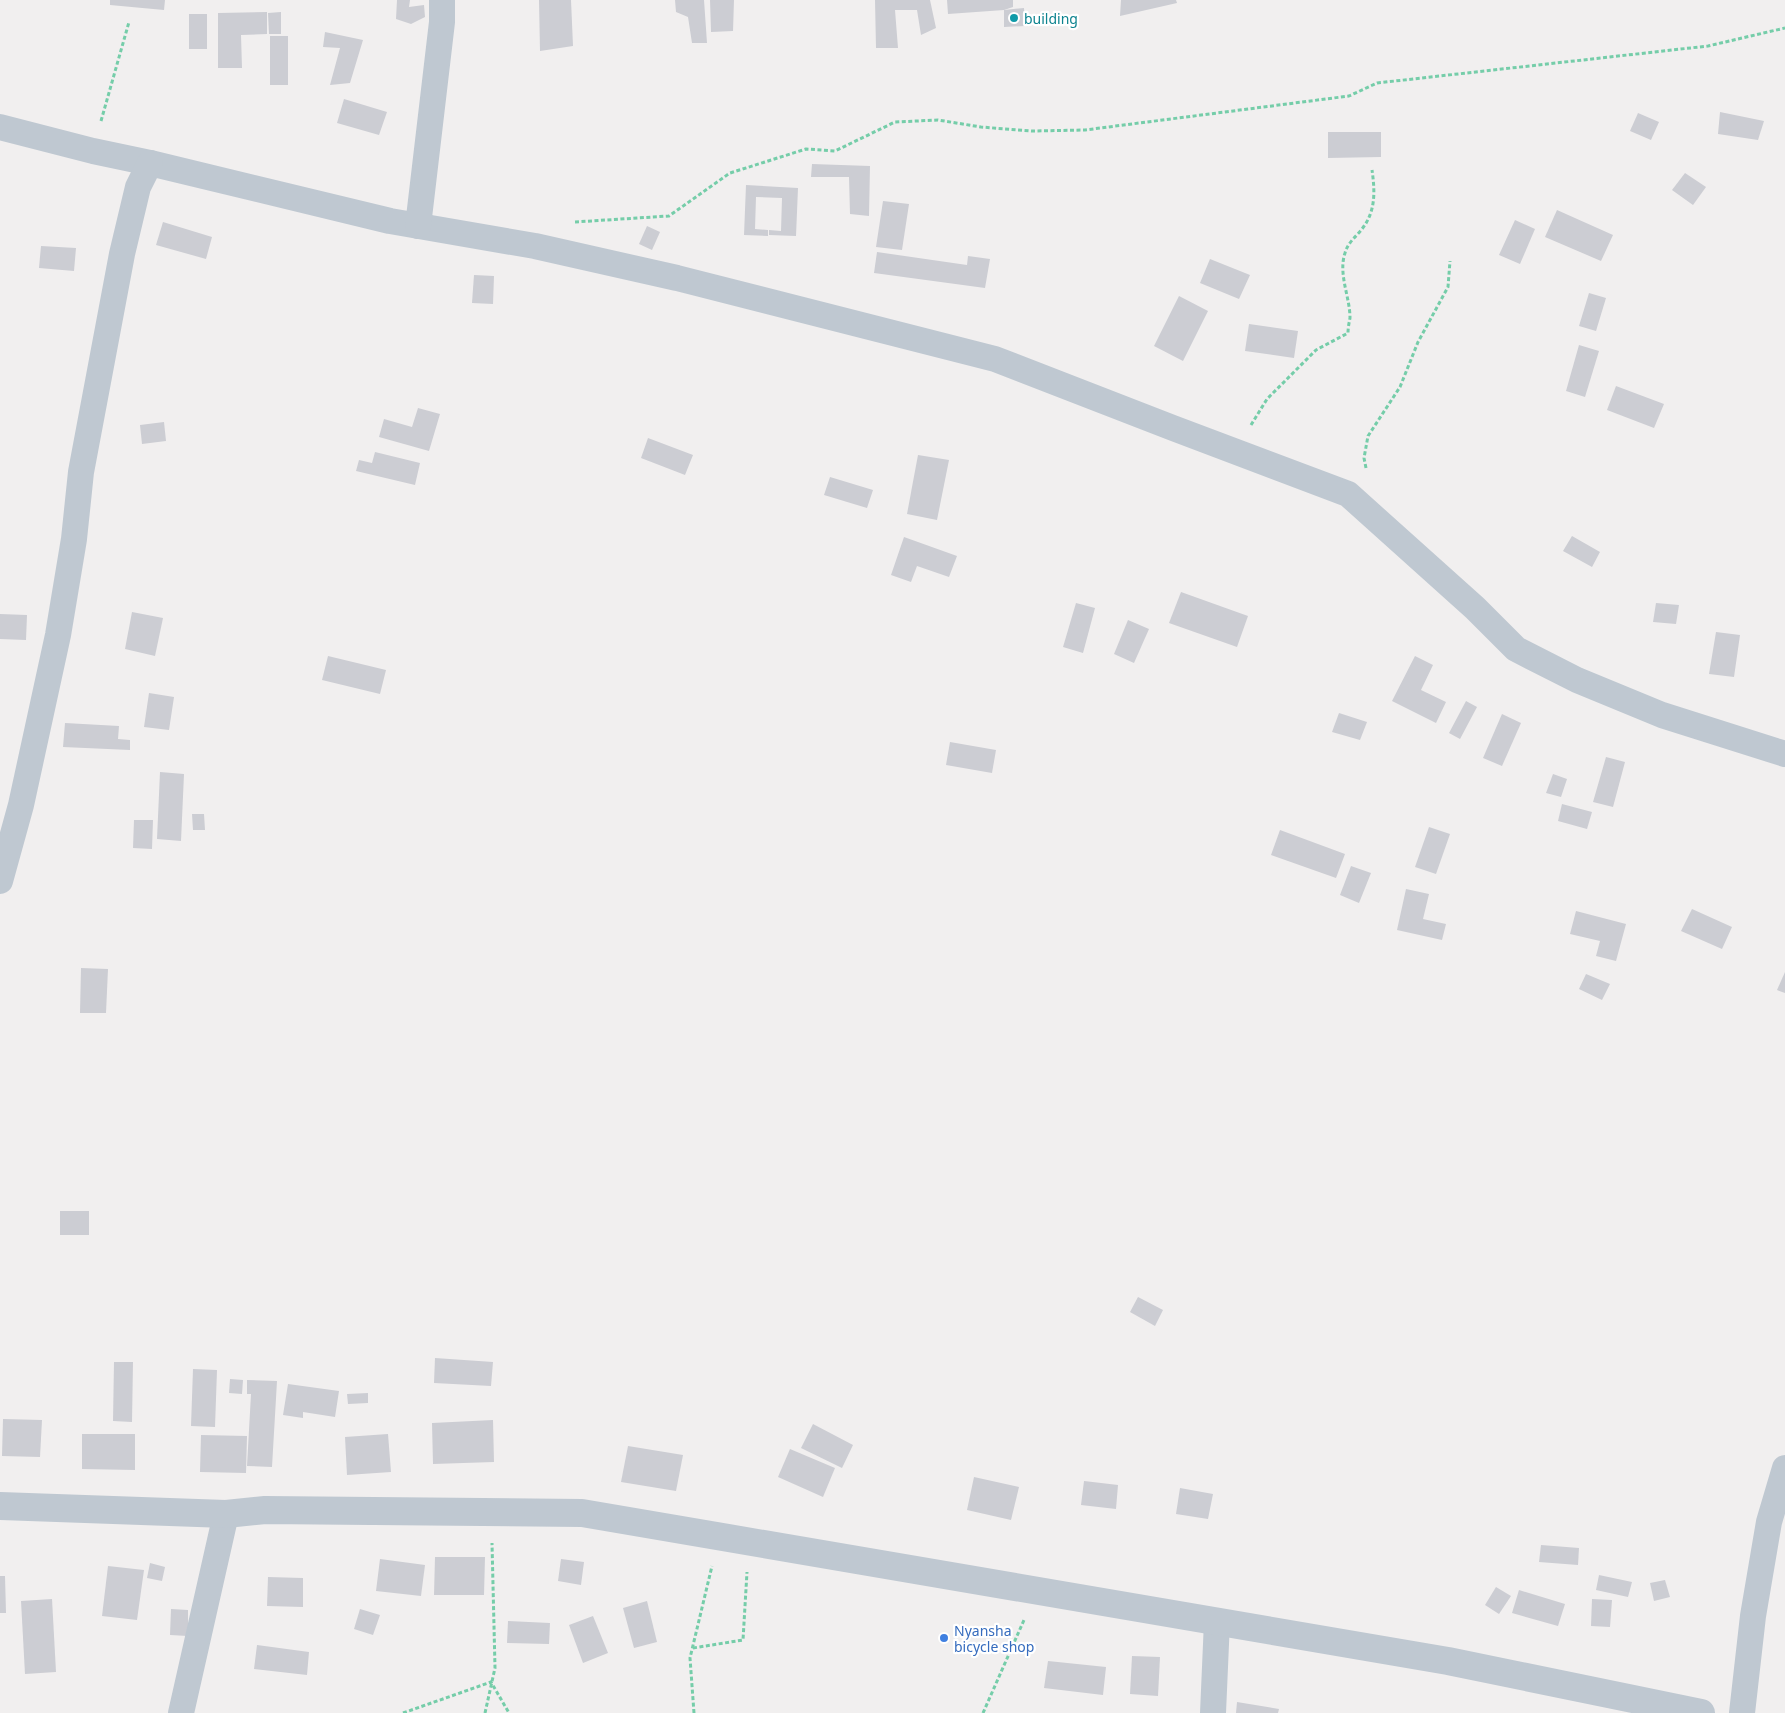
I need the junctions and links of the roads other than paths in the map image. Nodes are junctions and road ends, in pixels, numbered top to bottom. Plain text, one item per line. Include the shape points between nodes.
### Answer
1 (442, 0) edge
2 (0, 127) edge
3 (150, 163) junction
4 (418, 226) junction
5 (1785, 754) edge
6 (0, 881) edge
7 (1785, 1468) edge
8 (0, 1506) edge
9 (226, 1514) junction
10 (1217, 1622) junction
11 (181, 1713) edge
12 (1213, 1713) edge
13 (1701, 1713) edge
14 (1742, 1713) edge

1 - 4 street
2 - 3 street
3 - 4 street
3 - 6 street via 138,187 122,254 81,472 58,636 21,805
4 - 5 street via 535,246 678,278 995,358 1348,494 1516,649 1577,680 1662,715
7 - 14 street via 1769,1522 1753,1616
8 - 9 street
9 - 10 street via 265,1510 582,1513
9 - 11 street
10 - 12 street
10 - 13 street via 1448,1660

